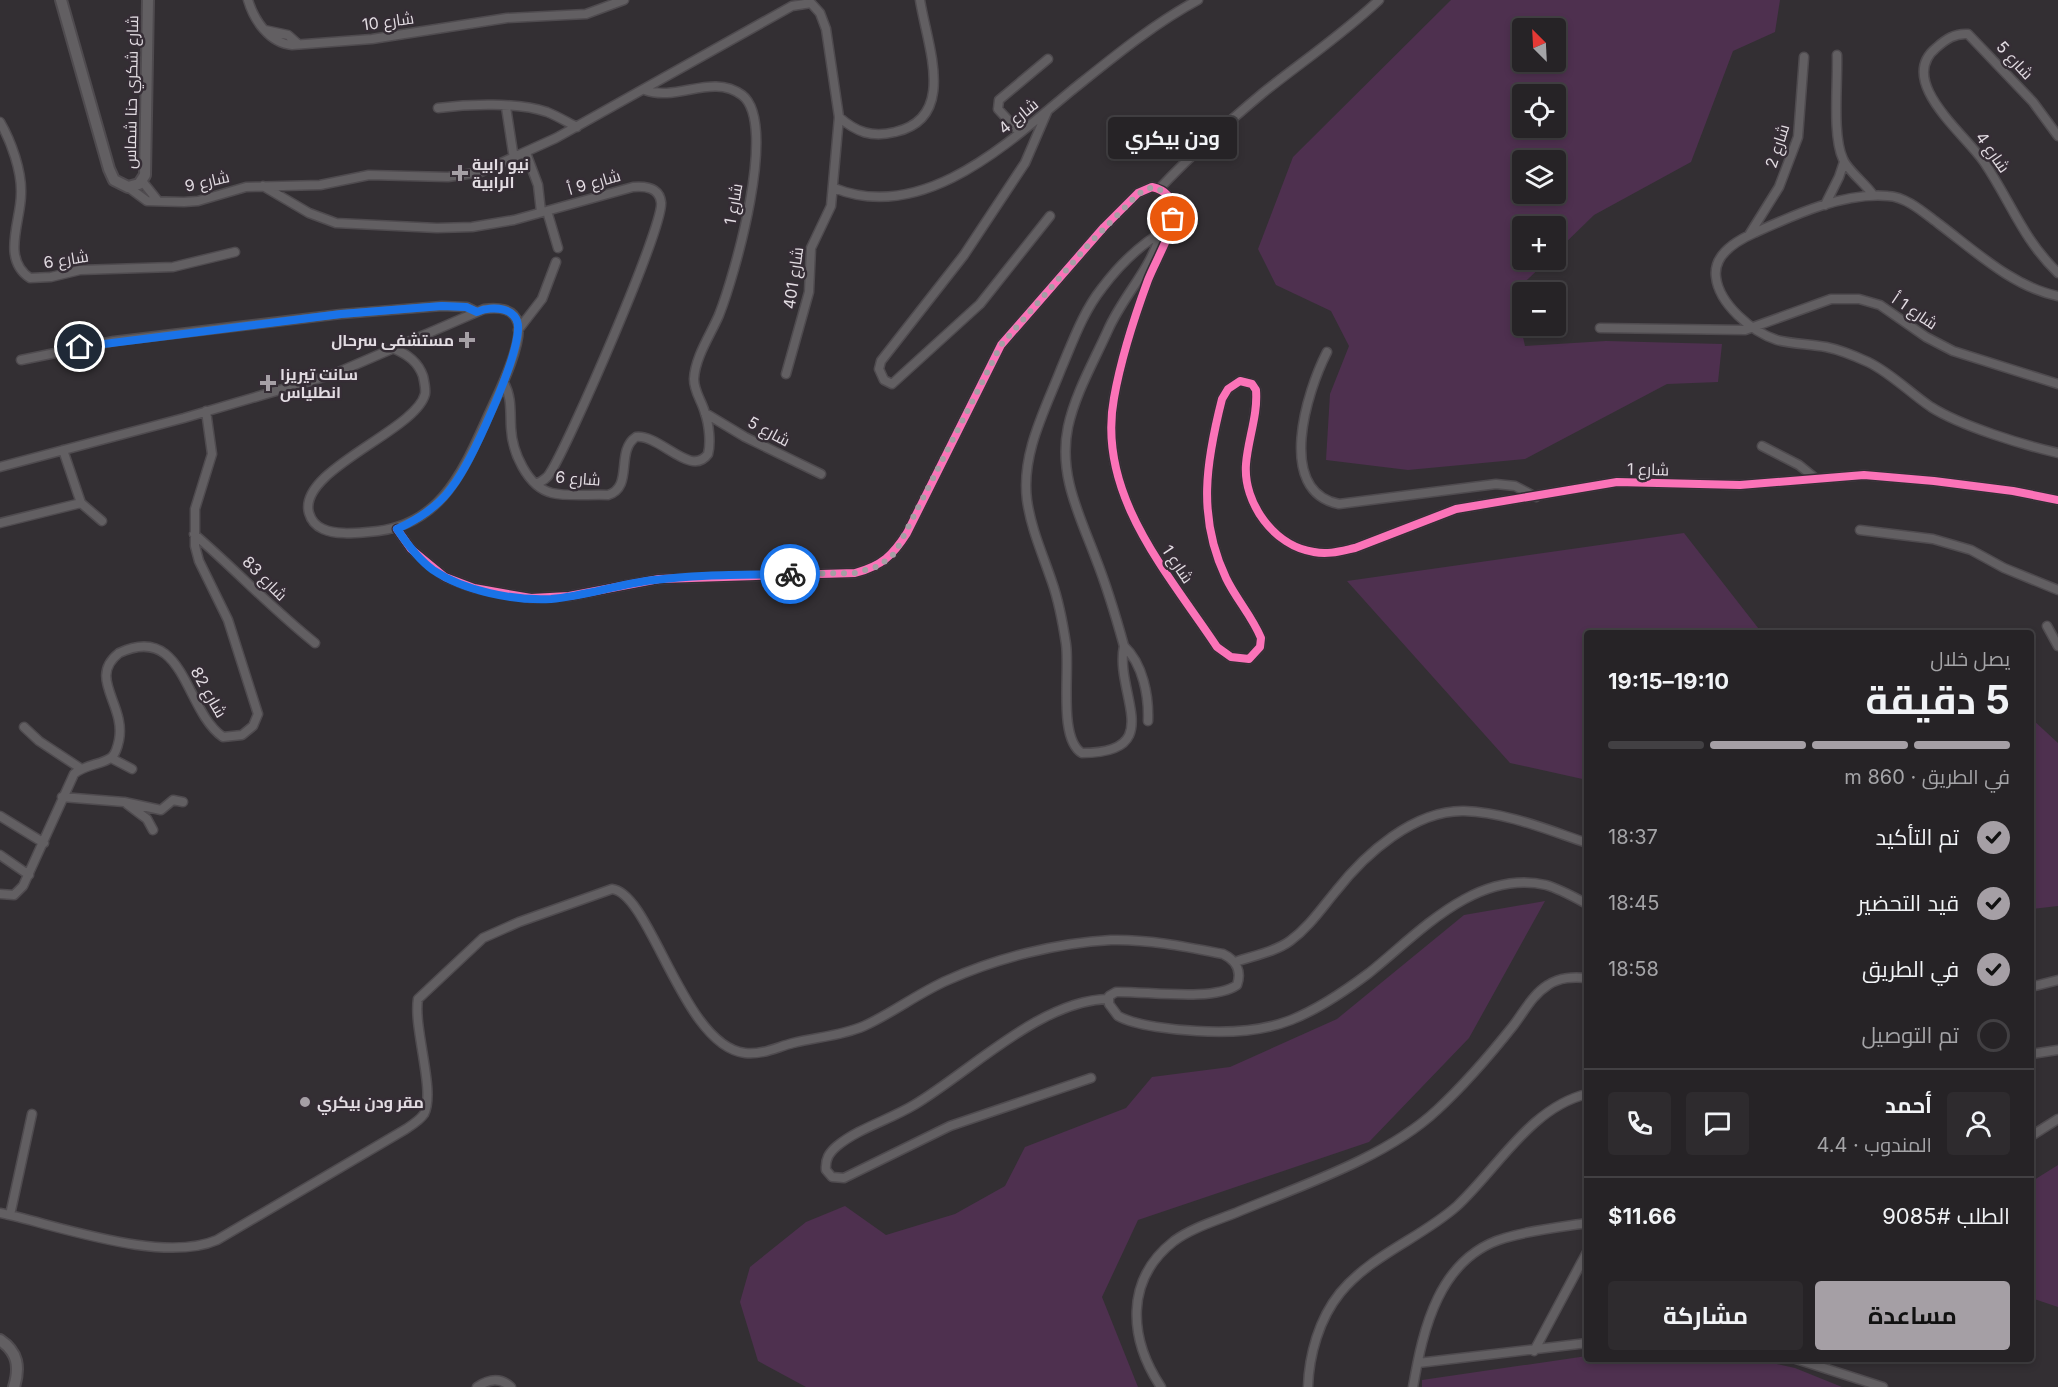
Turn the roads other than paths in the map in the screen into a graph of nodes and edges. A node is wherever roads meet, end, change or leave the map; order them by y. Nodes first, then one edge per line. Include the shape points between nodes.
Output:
1 (61, 0) edge
2 (148, 0) edge
3 (248, 0) edge
4 (624, 0) edge
5 (920, 0) edge
6 (1198, 0) edge
7 (1379, 0) edge
8 (1936, 47) joint
9 (1838, 55) dead end
10 (1804, 57) dead end
11 (1048, 60) dead end
12 (645, 90) junction
13 (507, 107) junction
14 (438, 108) dead end
15 (1047, 112) junction
16 (839, 117) junction
17 (0, 122) edge
18 (577, 127) junction
19 (1020, 133) junction
20 (2058, 136) edge
21 (526, 153) junction
22 (514, 159) junction
23 (1844, 162) junction
24 (142, 181) junction
25 (263, 185) junction
26 (128, 188) junction
27 (834, 188) junction
28 (1160, 188) junction
29 (1873, 195) junction
30 (158, 201) junction
31 (1825, 205) junction
32 (544, 212) junction
33 (1050, 216) dead end
34 (1165, 230) junction
35 (1749, 235) junction
36 (558, 248) dead end
37 (235, 252) dead end
38 (556, 262) dead end
39 (2058, 273) edge
40 (2058, 296) edge
41 (477, 312) junction
42 (1600, 328) dead end
43 (1755, 328) junction
44 (518, 330) junction
45 (395, 349) junction
46 (1327, 352) dead end
47 (21, 360) dead end
48 (786, 374) dead end
49 (504, 382) junction
50 (2058, 384) edge
51 (206, 411) junction
52 (705, 413) junction
53 (1762, 446) dead end
54 (63, 450) junction
55 (2058, 453) edge
56 (0, 467) edge
57 (821, 474) dead end
58 (1815, 478) junction
59 (536, 484) junction
60 (2040, 496) junction
61 (1536, 497) junction
62 (2058, 500) edge
63 (81, 503) junction
64 (2058, 506) edge
65 (102, 520) dead end
66 (0, 523) edge
67 (397, 529) junction
68 (1860, 530) dead end
69 (194, 534) junction
70 (2058, 590) edge
71 (2047, 626) dead end
72 (315, 643) dead end
73 (1124, 646) junction
74 (2058, 646) edge
75 (1148, 721) dead end
76 (24, 727) dead end
77 (111, 758) junction
78 (80, 768) junction
79 (132, 769) dead end
80 (62, 797) junction
81 (124, 802) junction
82 (183, 802) dead end
83 (0, 816) edge
84 (153, 830) dead end
85 (1584, 842) edge
86 (44, 843) junction
87 (0, 855) edge
88 (29, 875) junction
89 (0, 894) edge
90 (1584, 903) edge
91 (1235, 962) junction
92 (1584, 978) edge
93 (2058, 980) edge
94 (2034, 986) edge
95 (1108, 999) junction
96 (2058, 1050) edge
97 (2034, 1054) edge
98 (1090, 1078) dead end
99 (1584, 1095) edge
100 (32, 1114) dead end
101 (2058, 1119) edge
102 (2034, 1134) edge
103 (0, 1213) edge
104 (10, 1215) junction
105 (1584, 1224) edge
106 (1584, 1258) edge
107 (0, 1340) edge
108 (1584, 1343) edge
109 (1534, 1351) junction
110 (1805, 1362) edge
111 (1418, 1363) junction
112 (14, 1387) edge
113 (477, 1387) edge
114 (511, 1387) edge
115 (1161, 1387) edge
116 (1308, 1387) edge
117 (1413, 1387) edge
118 (1883, 1387) edge

1 - 26 street, شارع شكري حنا شماس via 109,169 114,180
2 - 24 street, شارع شكري حنا شماس via 146,158
3 - 4 street, شارع 10 via 265,30 279,43 326,45 507,18 586,14
5 - 16 street via 934,80 930,110 911,128 885,134 854,130
6 - 15 street, شارع 4
7 - 28 street via 1212,137
8 - 20 street, شارع 5 via 1958,34 1968,34 2033,102
8 - 39 street, شارع 4 via 1924,63 1925,87 1982,160 2033,247
9 - 23 street via 1837,123
10 - 35 street, شارع 2 via 1798,137 1779,187
11 - 19 street via 999,100 998,109
12 - 16 street, شارع 401 via 792,6 811,3 826,29
12 - 18 street
12 - 52 street, شارع 1 via 659,93 720,86 744,96 754,116 756,141 748,214 731,282 694,378
13 - 14 street
13 - 18 street via 547,112
13 - 22 street
15 - 19 street, شارع 4
15 - 33 street via 1019,172 964,255 881,361 879,369 884,380 892,384 980,304
16 - 27 street, شارع 401
17 - 37 street, شارع 6 via 21,193 14,253 18,266 30,278 80,270 172,267
18 - 21 street
19 - 27 street, شارع 4 via 973,167 905,195 863,197
21 - 22 street
21 - 32 street
22 - 25 street via 464,175 369,175 320,185
23 - 29 street
23 - 31 street
24 - 26 street, شارع شكري حنا شماس
24 - 30 street
25 - 30 street, شارع 9 via 198,201
25 - 32 street, شارع 9 أ via 323,219 353,226 472,227
26 - 30 street, شارع 9 via 147,201
27 - 48 street, شارع 401 via 826,220 811,248 809,292
28 - 34 street, شارع 1 via 1173,206 1173,219
28 - 67 street via 1152,187 1138,194 1001,345 907,533 895,553 879,566 855,573 659,579 569,596 531,598 474,588 445,577 411,549
29 - 31 street
29 - 40 street via 1902,200 2006,273 2034,289
31 - 35 street
32 - 36 street
32 - 59 street, شارع 9 أ via 644,186 659,194 662,207 653,238 566,445 548,477
34 - 61 street, شارع 1 via 1115,392 1113,453 1129,511 1224,653 1249,659 1260,647 1261,638 1220,563 1206,502 1206,476 1222,399 1234,383 1245,381 1256,390 1246,466 1255,506 1280,538 1302,549 1340,552 1456,509
34 - 73 street via 1108,329 1072,412 1066,444 1069,487
34 - 73 street via 1118,269 1088,309 1042,415 1027,469 1032,527 1053,584 1066,643 1067,728 1075,748 1082,753 1113,748 1131,736 1132,711 1121,664
35 - 43 street via 1724,253 1715,272 1716,283 1728,303
38 - 44 street via 542,299
41 - 44 street via 492,308 507,311 514,315
41 - 45 street
41 - 47 street via 466,307 442,306 341,314 114,341
42 - 43 street
43 - 50 street, شارع 1 أ via 1831,299 1858,299 1880,305 1953,351
43 - 55 street via 1777,340 1850,354 1871,363 1954,420
44 - 49 street
45 - 51 street via 334,374
45 - 67 street via 417,364 425,395 412,411 320,482 309,498 308,508 316,525 330,531
46 - 61 street via 1300,443 1300,458 1309,485 1321,498 1339,504 1496,484 1515,486
49 - 59 street, شارع 6 via 509,391 513,443
49 - 67 street via 452,487 433,507
51 - 54 street
51 - 69 street, شارع 82 via 212,454 195,510
52 - 57 street, شارع 5
52 - 59 street, شارع 6 via 710,451 699,462 686,460 648,437 636,437 628,446 622,483 616,492 550,493
53 - 58 street
54 - 56 street
54 - 63 street
58 - 60 street, شارع 1 via 1899,477
58 - 61 street, شارع 1 via 1740,485 1617,482
60 - 62 street, شارع 1
60 - 64 street
63 - 65 street
63 - 66 street
68 - 70 street via 1933,539 1971,550
69 - 72 street, شارع 83
69 - 77 street, شارع 82 via 199,561 234,635 254,699 256,721 242,735 223,737 206,720 168,655 153,647 139,646 119,653 106,671 106,685 121,722 118,746
71 - 74 street
73 - 75 street via 1141,676 1149,705
76 - 78 street
77 - 78 street
77 - 79 street
78 - 80 street
80 - 81 street
80 - 86 street
81 - 82 street via 161,810 173,800
81 - 84 street via 147,819
83 - 86 street
85 - 91 street via 1494,815 1465,811 1427,818 1375,850 1314,919 1288,942
86 - 88 street
87 - 88 street
88 - 89 street via 14,895
90 - 95 street via 1538,884 1510,884 1481,892 1432,920 1369,973 1321,1005 1265,1028 1224,1033 1134,1021 1118,1016
91 - 95 street via 1239,979 1230,989 1192,994 1116,992
91 - 104 street via 1223,954 1151,943 1112,940 1059,947 958,976 849,1031 746,1053 724,1045 709,1032 640,915 624,893 612,889 511,925 472,946 417,999 428,1100 424,1114 406,1129 217,1240 192,1248 147,1245
92 - 115 street via 1562,978 1539,991 1438,1110 1404,1136 1173,1242 1147,1274 1136,1314 1139,1344
93 - 94 street
95 - 98 street via 1083,1000 1017,1033 913,1106 841,1143 829,1154 826,1170 832,1177 844,1178 950,1126
96 - 97 street
99 - 116 street via 1570,1099 1540,1120 1456,1206 1376,1261 1340,1293 1328,1312 1311,1358
100 - 104 street
101 - 102 street
103 - 104 street
105 - 111 street via 1504,1238 1468,1258 1444,1283 1420,1346
106 - 109 street
107 - 112 street via 11,1348 17,1360
108 - 109 street
109 - 111 street
110 - 118 street
111 - 117 street
113 - 114 street via 498,1380

